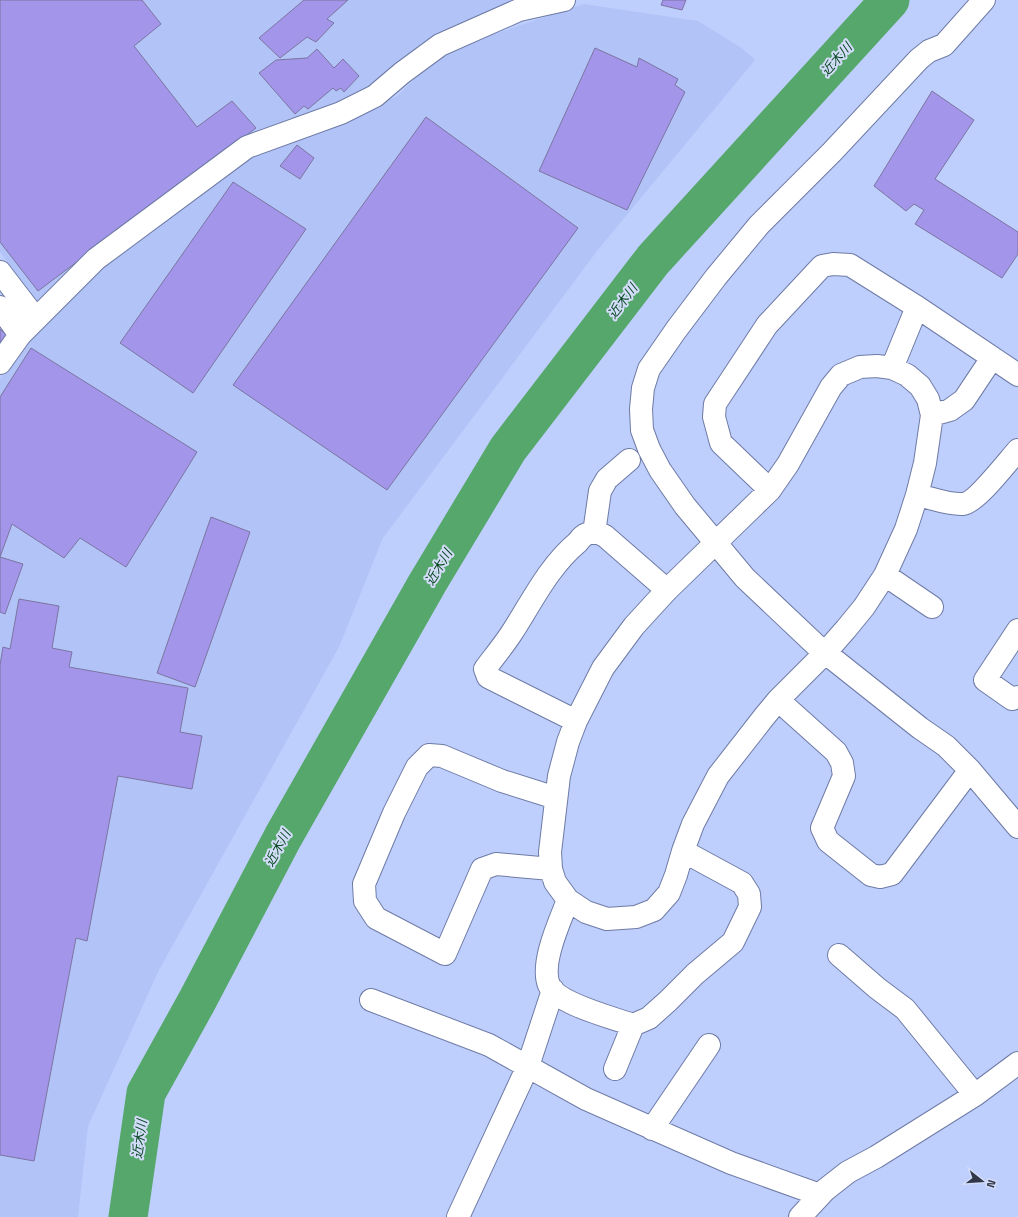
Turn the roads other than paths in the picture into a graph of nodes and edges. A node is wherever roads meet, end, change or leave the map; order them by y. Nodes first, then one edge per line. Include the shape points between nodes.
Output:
1 (564, 0) edge
2 (984, 0) edge
3 (0, 272) edge
4 (0, 307) edge
5 (918, 307) junction
6 (36, 319) junction
7 (20, 335) junction
8 (992, 358) junction
9 (0, 363) edge
10 (892, 368) junction
11 (1018, 375) edge
12 (932, 415) junction
13 (1018, 450) edge
14 (629, 460) dead end
15 (770, 490) junction
16 (917, 495) junction
17 (594, 532) junction
18 (716, 542) junction
19 (885, 575) junction
20 (667, 590) junction
21 (932, 607) dead end
22 (1018, 630) edge
23 (825, 653) junction
24 (1018, 697) edge
25 (778, 700) junction
26 (576, 721) junction
27 (970, 770) junction
28 (556, 798) junction
29 (1018, 827) edge
30 (683, 851) junction
31 (551, 869) junction
32 (568, 900) junction
33 (839, 954) dead end
34 (553, 990) junction
35 (371, 1000) dead end
36 (633, 1025) junction
37 (709, 1045) dead end
38 (1018, 1063) edge
39 (528, 1066) junction
40 (616, 1069) dead end
41 (975, 1095) junction
42 (652, 1129) junction
43 (820, 1195) junction
44 (458, 1217) edge
45 (800, 1217) edge

1 - 6 street via 520,10 440,45 375,96 341,113 247,147 96,259
2 - 18 street via 944,45 929,51 919,59 759,225 716,277 649,369 643,388 641,410 642,430 649,449 685,506
3 - 6 street
4 - 7 street
5 - 8 street
5 - 10 street
5 - 15 street via 850,265 833,264 822,266 767,325 715,404 714,417 721,442
6 - 7 street
7 - 9 street
8 - 11 street
8 - 12 street via 964,400 950,410
10 - 12 street via 907,375 920,386 928,399
10 - 15 street via 860,367 841,375 831,387 788,464
12 - 16 street
13 - 16 street via 975,498 965,504
14 - 17 street via 607,479 600,491
15 - 18 street
16 - 19 street via 906,529
17 - 20 street via 604,536
17 - 26 street via 587,534 570,548 549,573 485,669 488,677
18 - 20 street
18 - 23 street via 746,578
19 - 21 street
19 - 23 street via 864,607
20 - 26 street via 634,626 603,668
22 - 24 street via 985,680 1012,699
23 - 25 street
23 - 27 street via 946,746
25 - 27 street via 836,752 842,763 844,776 822,828 828,841 870,875 880,877 892,874
25 - 30 street via 718,776 693,824
26 - 28 street via 559,776
27 - 29 street
28 - 31 street
28 - 31 street via 502,781 442,756 429,755 417,766 394,813 364,884 365,901 376,918 446,954 482,869 496,864
30 - 32 street via 669,893 654,910 636,917 607,920 586,912
30 - 36 street via 742,882 750,894 750,907 733,942 649,1018
31 - 32 street
32 - 34 street via 549,952 547,970 549,985
33 - 41 street via 905,1010
34 - 36 street via 561,998
34 - 39 street
35 - 39 street via 489,1045
36 - 40 street
37 - 42 street
38 - 41 street
39 - 42 street via 586,1100
39 - 44 street
41 - 43 street via 848,1172
42 - 43 street via 731,1163
43 - 45 street

